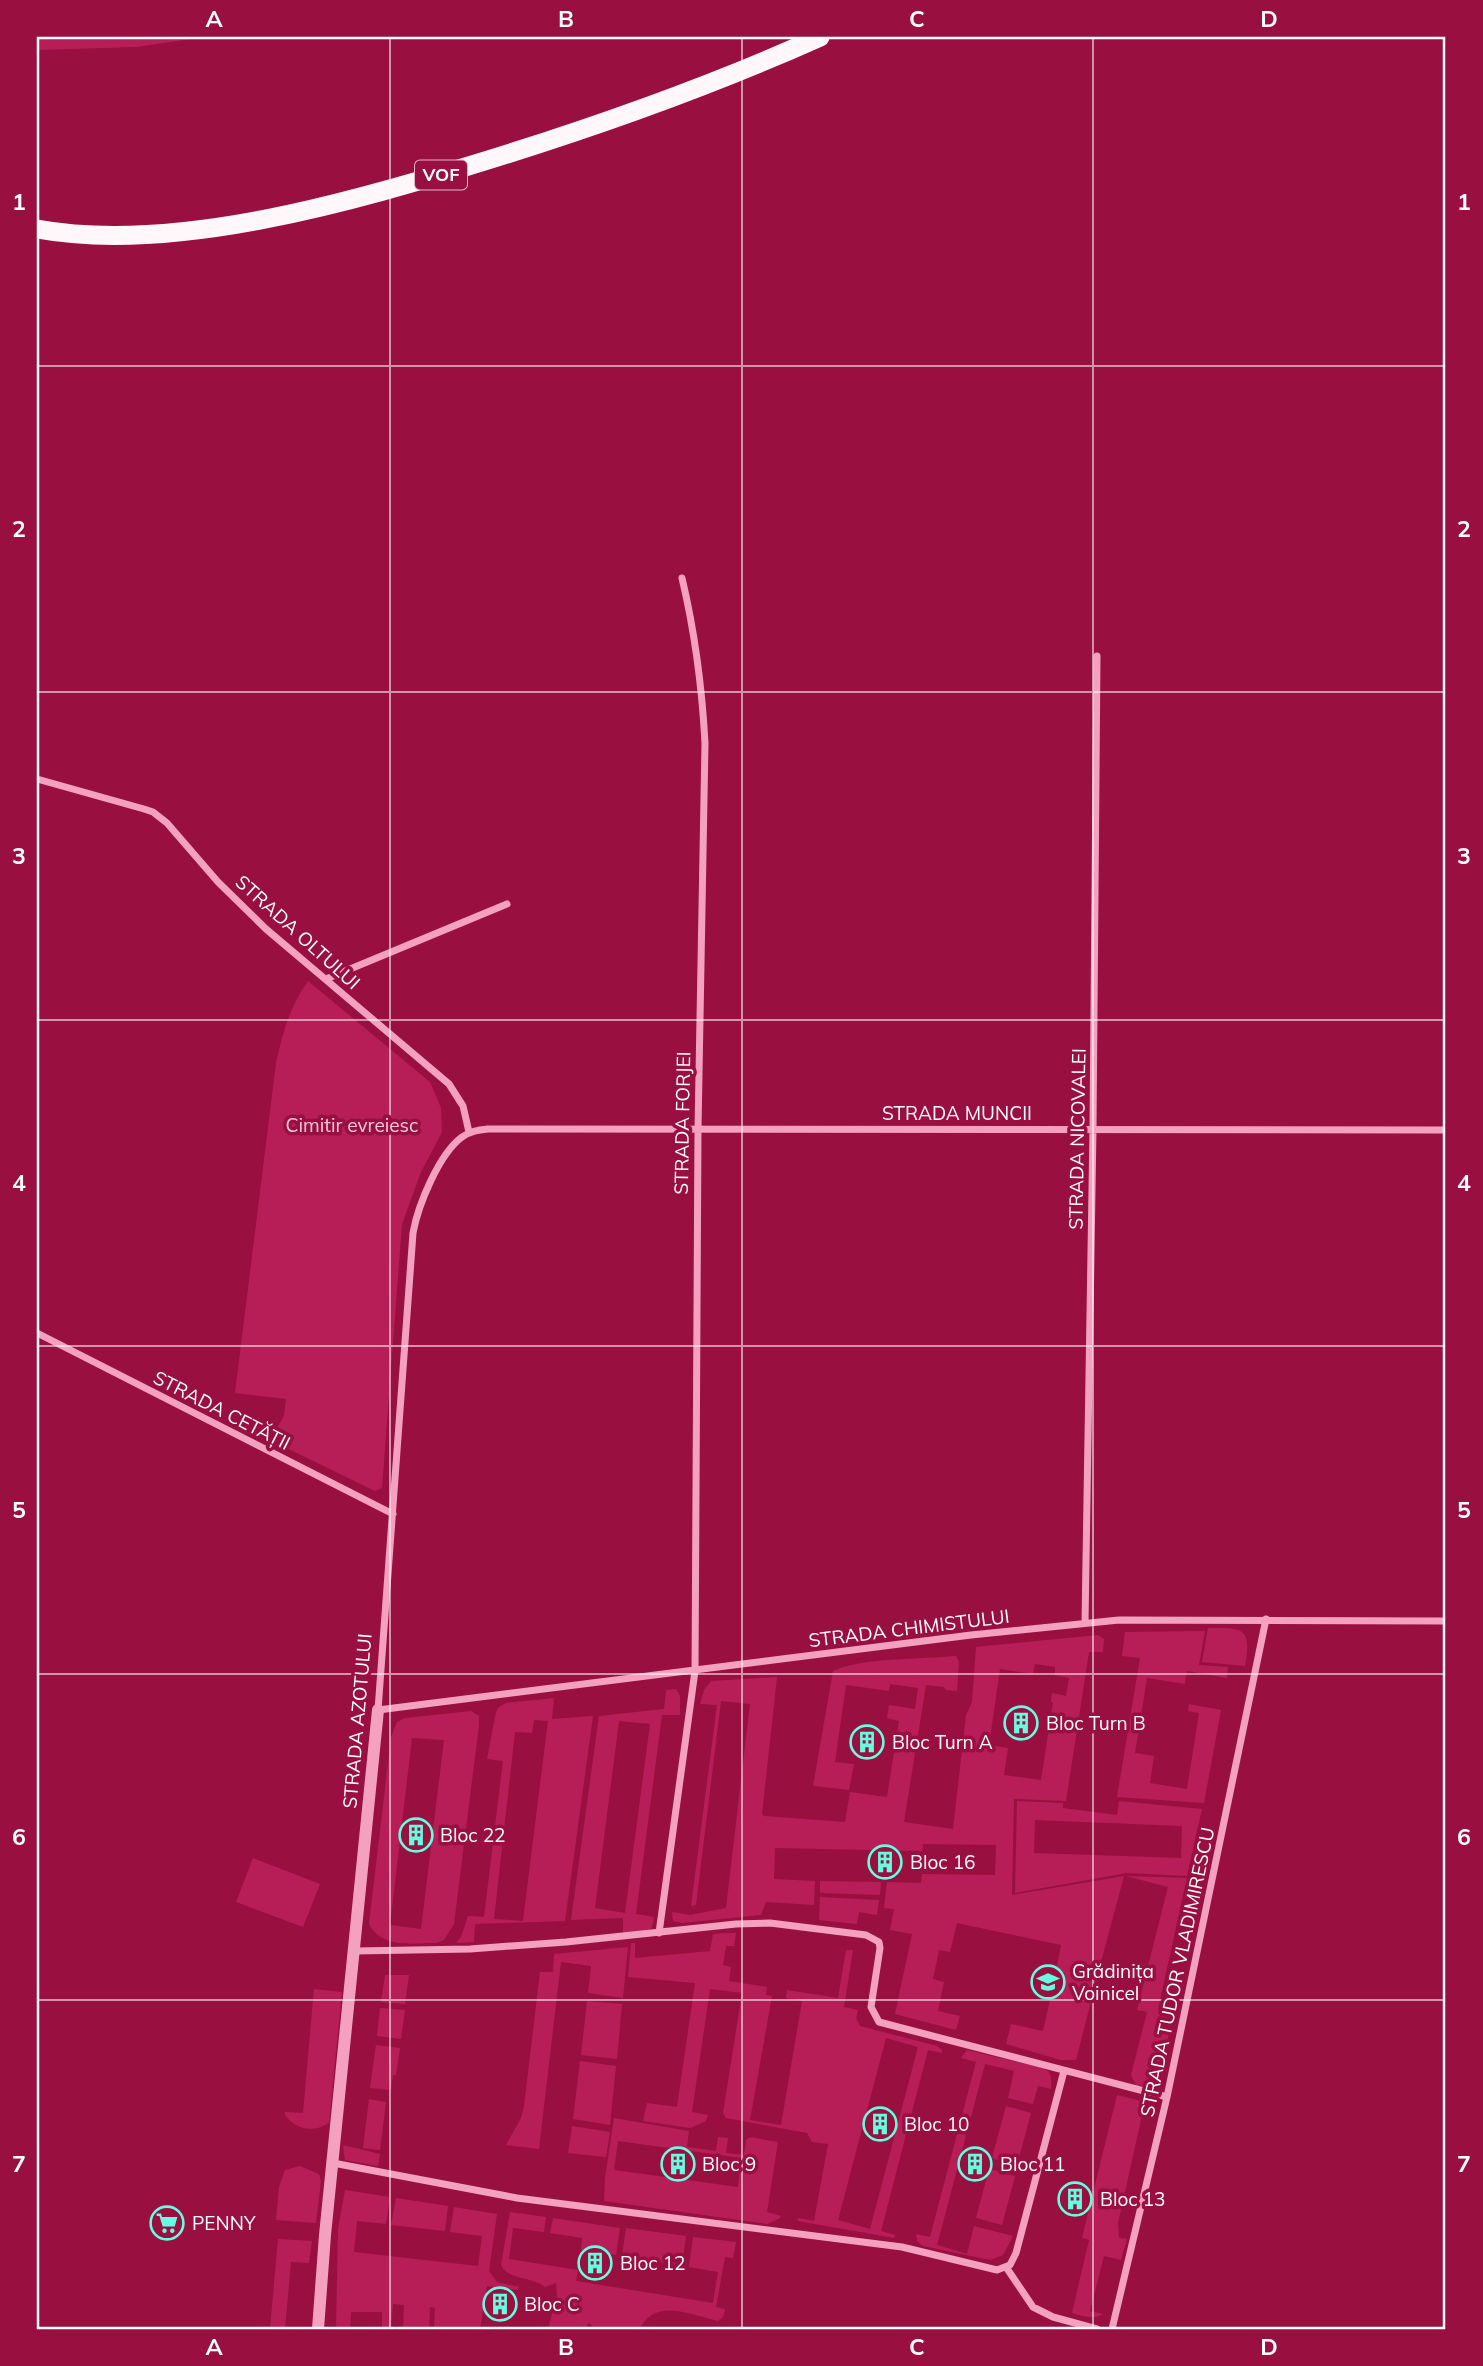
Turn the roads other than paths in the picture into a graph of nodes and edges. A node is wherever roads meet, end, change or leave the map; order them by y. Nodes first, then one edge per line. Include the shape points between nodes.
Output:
1 (820, 37) edge
2 (37, 229) edge
3 (681, 578) dead end
4 (1097, 656) dead end
5 (37, 779) edge
6 (507, 904) dead end
7 (326, 979) junction
8 (698, 1129) junction
9 (1093, 1129) junction
10 (1446, 1130) edge
11 (469, 1132) junction
12 (37, 1333) edge
13 (393, 1514) junction
14 (1266, 1619) junction
15 (1446, 1621) edge
16 (1085, 1623) junction
17 (695, 1671) junction
18 (378, 1710) junction
19 (659, 1933) junction
20 (355, 1951) junction
21 (1064, 2071) junction
22 (1167, 2096) junction
23 (332, 2162) junction
24 (1006, 2267) junction
25 (318, 2329) edge
26 (1097, 2329) edge
27 (1112, 2329) edge

1 - 2 highway, VOF via 600,123 362,197 184,231 116,235
3 - 8 street, STRADA FORJEI via 695,638 705,743
4 - 9 street, STRADA NICOVALEI
5 - 7 street, STRADA OLTULUI via 160,817 241,906
6 - 7 street
7 - 11 street, STRADA OLTULUI via 449,1084 463,1106
8 - 9 street, STRADA MUNCII
8 - 11 street, STRADA MUNCII
8 - 17 street, STRADA FORJEI
9 - 10 street, STRADA MUNCII
9 - 16 street, STRADA NICOVALEI
11 - 13 street, STRADA AZOTULUI via 454,1144 434,1175 414,1226
12 - 13 street, STRADA CETĂȚII
13 - 18 street, STRADA AZOTULUI
14 - 15 street, STRADA CHIMISTULUI
14 - 16 street, STRADA CHIMISTULUI
14 - 22 street, STRADA TUDOR VLADIMIRESCU
16 - 17 street, STRADA CHIMISTULUI
17 - 18 street, STRADA CHIMISTULUI
17 - 19 street, STRADA FORJEI
18 - 20 street, STRADA AZOTULUI
19 - 20 street via 470,1949
19 - 21 street via 769,1923 873,1937 880,1948 871,2007 884,2025
20 - 23 street, STRADA AZOTULUI
21 - 22 street
21 - 24 street via 1016,2253
22 - 27 street, STRADA TUDOR VLADIMIRESCU
23 - 24 street via 517,2198 902,2247 990,2269
23 - 25 street, STRADA AZOTULUI
24 - 26 street via 1033,2307

